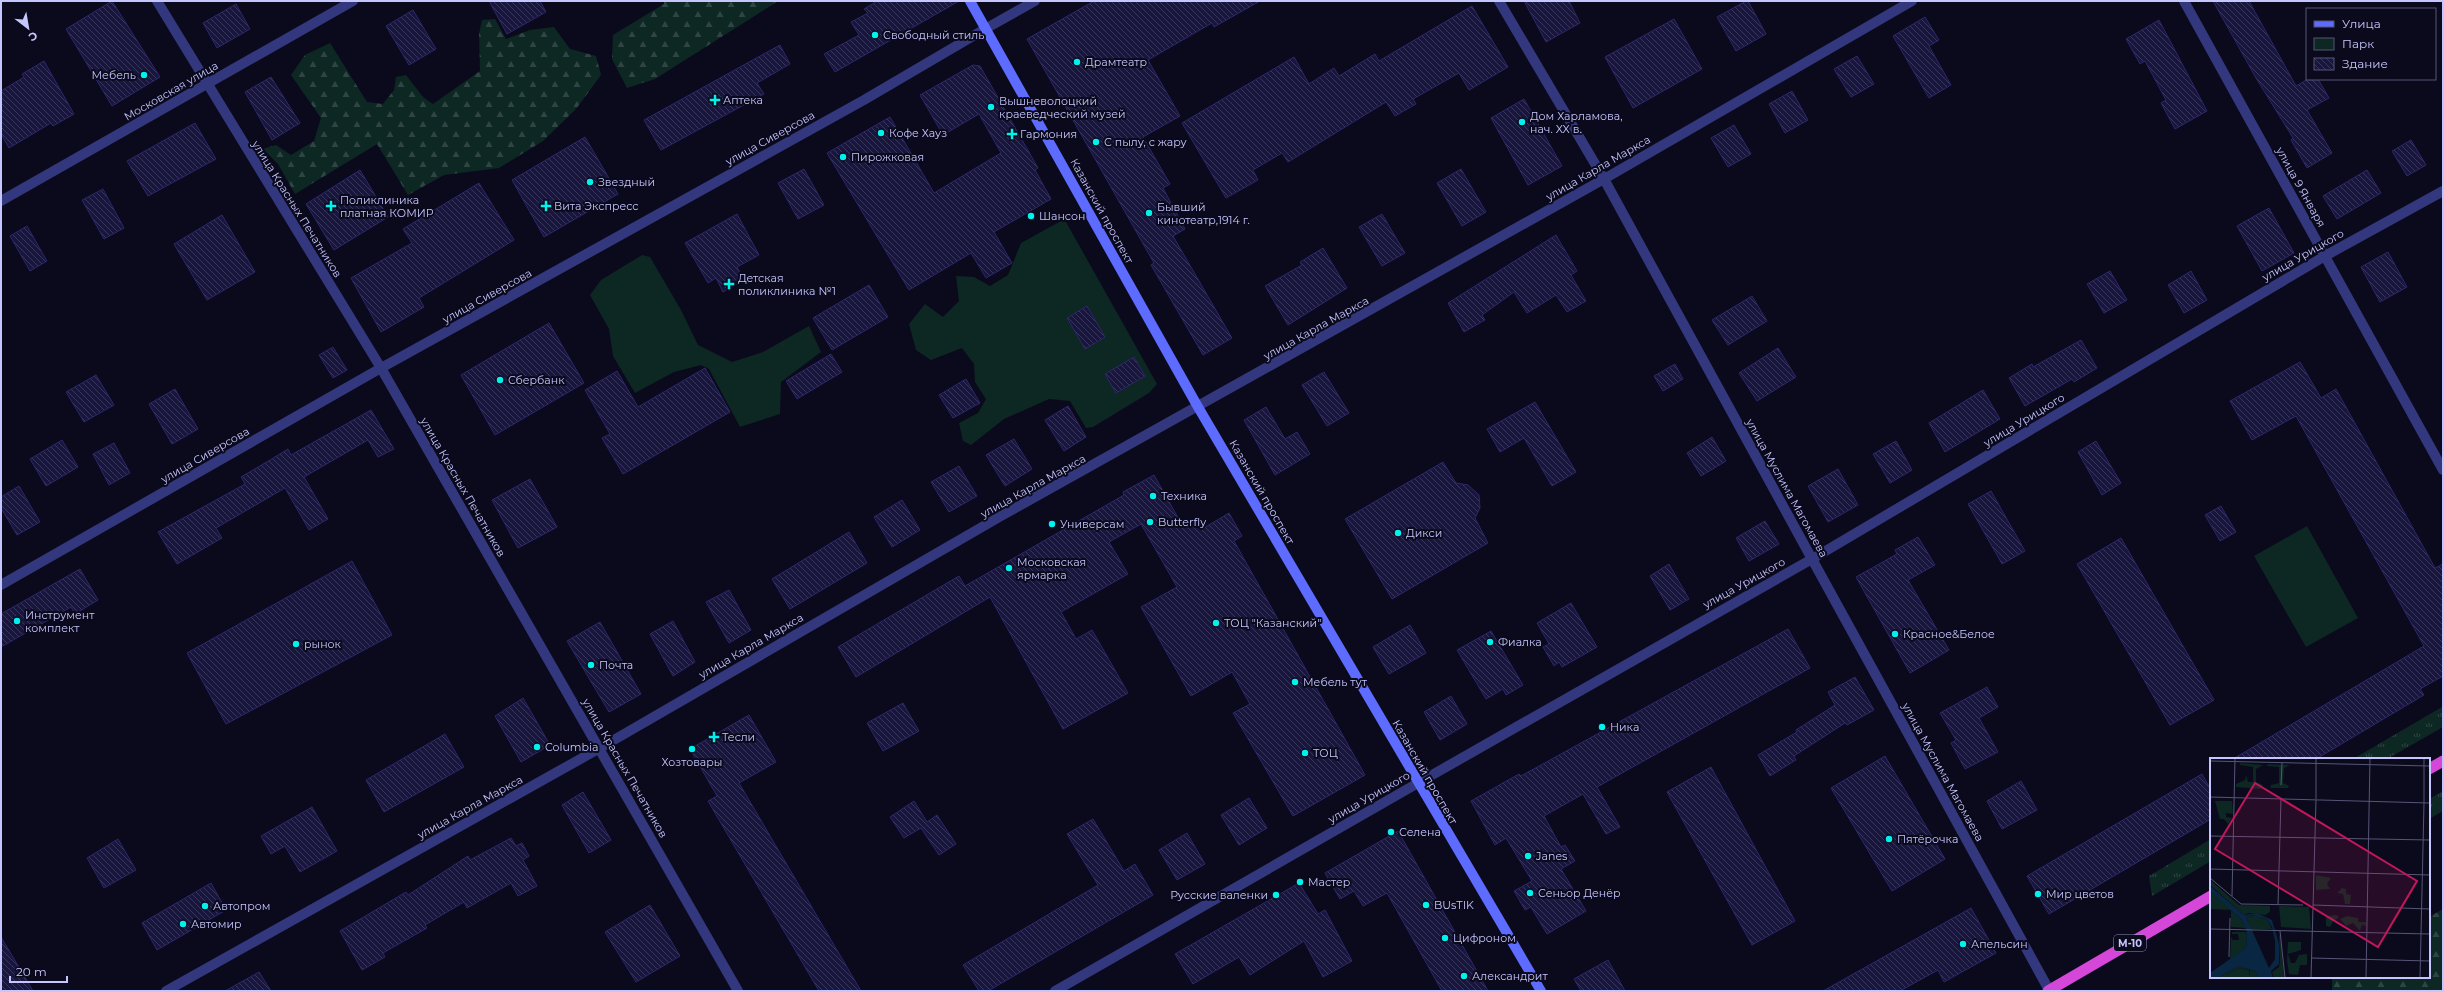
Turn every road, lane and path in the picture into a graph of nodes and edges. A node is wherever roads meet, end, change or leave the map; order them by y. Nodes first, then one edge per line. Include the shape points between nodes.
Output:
1 (157, 1) edge
2 (353, 1) edge
3 (970, 1) edge
4 (1035, 1) edge
5 (1499, 1) edge
6 (1912, 1) edge
7 (2184, 1) edge
8 (986, 29) junction
9 (207, 85) junction
10 (1604, 179) junction
11 (2443, 191) edge
12 (1, 201) edge
13 (2325, 256) junction
14 (381, 368) junction
15 (1198, 408) junction
16 (2443, 470) edge
17 (1812, 559) junction
18 (1, 585) edge
19 (600, 748) junction
20 (2443, 761) edge
21 (2430, 768) edge
22 (1418, 784) junction
23 (2210, 897) edge
24 (166, 991) edge
25 (738, 991) edge
26 (1055, 991) edge
27 (1541, 991) edge
28 (2048, 991) edge

1 - 9 street, улица Красных Печатников
2 - 9 street, Московская улица
3 - 8 main road, Казанский проспект
4 - 8 street, улица Сиверсова
5 - 10 street, улица Муслима Магомаева
6 - 10 street, улица Карла Маркса
7 - 13 street, улица 9 Января
8 - 14 street, улица Сиверсова via 864,100
8 - 15 main road, Казанский проспект
9 - 12 street, Московская улица
9 - 14 street, улица Красных Печатников
10 - 15 street, улица Карла Маркса
10 - 17 street, улица Муслима Магомаева
11 - 13 street, улица Урицкого
13 - 16 street, улица 9 Января
13 - 17 street, улица Урицкого
14 - 18 street, улица Сиверсова
14 - 19 street, улица Красных Печатников
15 - 19 street, улица Карла Маркса via 988,524
15 - 22 main road, Казанский проспект
17 - 22 street, улица Урицкого
17 - 28 street, улица Муслима Магомаева
19 - 24 street, улица Карла Маркса
19 - 25 street, улица Красных Печатников
20 - 21 highway
22 - 26 street, улица Урицкого
22 - 27 main road, Казанский проспект
23 - 28 highway, М-10

